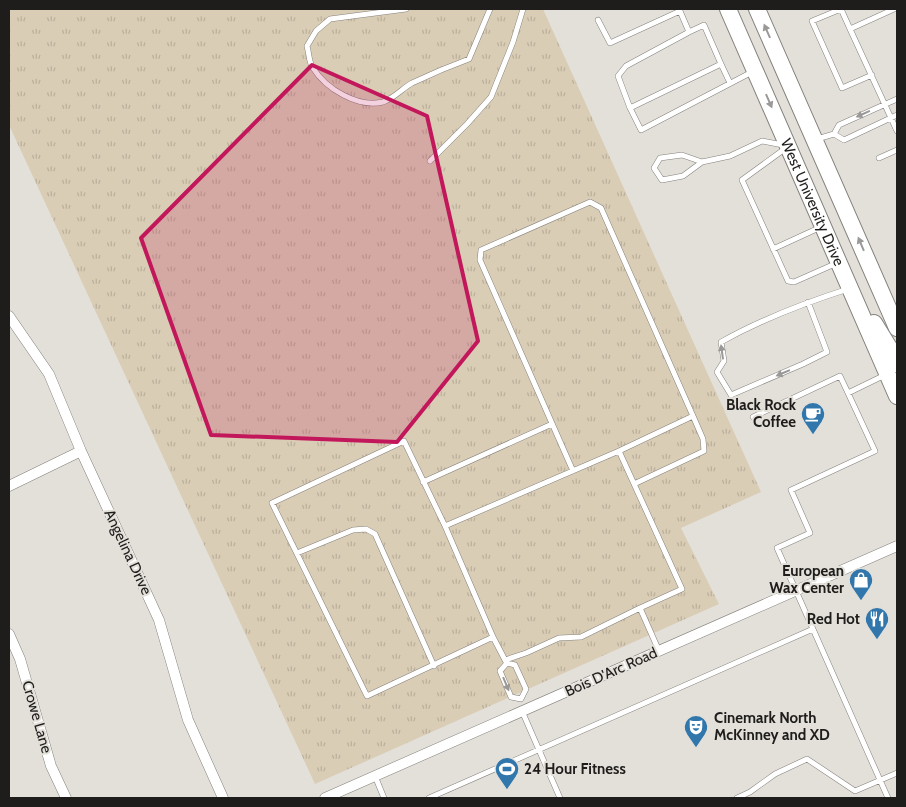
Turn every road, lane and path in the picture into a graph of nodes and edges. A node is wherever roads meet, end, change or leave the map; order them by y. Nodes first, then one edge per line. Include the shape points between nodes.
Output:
1 (406, 9) edge
2 (490, 9) edge
3 (522, 9) edge
4 (728, 9) edge
5 (757, 9) edge
6 (894, 9) edge
7 (680, 10) edge
8 (598, 20) dead end
9 (850, 29) junction
10 (689, 32) junction
11 (721, 64) junction
12 (755, 71) junction
13 (872, 75) junction
14 (730, 84) junction
15 (897, 99) edge
16 (885, 104) junction
17 (630, 108) junction
18 (897, 116) edge
19 (891, 118) junction
20 (897, 131) edge
21 (834, 134) junction
22 (816, 140) junction
23 (788, 146) junction
24 (897, 150) edge
25 (879, 158) dead end
26 (430, 161) dead end
27 (702, 162) junction
28 (823, 226) junction
29 (773, 249) junction
30 (839, 262) junction
31 (851, 288) junction
32 (808, 302) junction
33 (9, 316) edge
34 (897, 328) edge
35 (892, 369) edge
36 (848, 393) junction
37 (897, 396) edge
38 (693, 416) junction
39 (753, 417) dead end
40 (552, 424) junction
41 (81, 451) junction
42 (619, 451) junction
43 (573, 471) junction
44 (424, 482) junction
45 (634, 484) junction
46 (9, 486) edge
47 (445, 526) junction
48 (897, 546) edge
49 (296, 553) junction
50 (796, 591) junction
51 (640, 608) junction
52 (813, 629) junction
53 (9, 634) edge
54 (493, 637) junction
55 (659, 651) junction
56 (506, 661) junction
57 (434, 666) junction
58 (521, 699) junction
59 (524, 710) junction
60 (539, 750) junction
61 (897, 773) edge
62 (375, 776) junction
63 (880, 780) junction
64 (66, 798) edge
65 (223, 798) edge
66 (325, 798) edge
67 (384, 798) edge
68 (429, 798) edge
69 (560, 798) edge
70 (737, 798) edge
71 (888, 798) edge

1 - 2 lane via 330,19 316,31 307,46 312,67 322,80 342,94 359,102 383,102 410,84 469,59
3 - 26 lane via 491,97
4 - 12 highway, West University Drive
22 -> 5 highway, West University Drive
6 - 9 lane
7 - 8 lane via 610,43
7 - 10 lane
9 - 13 lane
9 - 13 lane via 841,9 812,22 842,88
10 - 11 lane via 704,25
10 - 17 lane via 626,66 618,76
11 - 14 lane
11 - 17 lane
12 - 14 lane
12 -> 23 highway, West University Drive
13 - 16 lane
14 - 17 lane via 641,130
15 - 16 lane
16 - 19 lane
16 -> 21 lane via 839,124
18 - 19 lane
19 - 20 lane
19 - 21 lane via 844,140
21 - 22 lane
22 - 23 highway
34 -> 22 highway, West University Drive
23 - 27 lane via 762,141 730,156
23 - 28 highway, West University Drive
23 - 29 lane via 742,180
24 - 25 lane
27 - 27 lane via 682,155 660,158 654,168 662,180 683,176
28 - 29 lane
28 - 30 highway, West University Drive
29 - 30 lane via 788,281 794,282
30 - 31 highway, West University Drive
31 - 32 lane
31 - 35 highway, West University Drive via 887,343
32 -> 32 lane via 827,352 732,395 717,372 724,361 721,342 751,325
33 - 41 street, Angelina Drive via 49,374
35 - 36 lane
35 - 37 highway
36 - 39 lane via 840,376
36 - 50 lane via 875,451 791,490 810,533 777,548
38 - 40 lane via 601,208 590,202 481,250 480,260
38 - 42 lane
38 - 45 lane via 704,451
40 - 43 lane
40 - 44 lane
41 - 46 street
41 - 65 street, Angelina Drive via 159,620 188,720
42 - 43 lane
42 - 45 lane
43 - 47 lane
44 - 47 lane
44 - 49 lane via 404,441 272,503
45 - 51 lane via 682,589
47 - 54 lane
48 - 50 street, Bois D'Arc Road
49 - 57 lane via 353,530 366,529 375,534
49 - 57 lane via 367,696
50 - 52 lane
50 - 55 street, Bois D'Arc Road
51 - 55 lane
51 - 56 lane via 581,637 558,638
52 - 60 lane
52 - 63 lane
53 - 64 street, Crowe Lane via 20,659 51,766
54 - 56 lane
54 - 57 lane
55 - 59 street, Bois D'Arc Road
56 - 58 lane via 515,665 526,689
56 -> 58 lane via 500,671 511,697
58 - 59 lane
59 - 60 lane
59 - 62 street, Bois D'Arc Road
60 - 68 lane
60 - 69 lane
61 - 63 lane
62 - 66 street, Bois D'Arc Road
62 - 67 lane
63 - 70 lane via 856,791 808,759 769,777
63 - 71 lane

